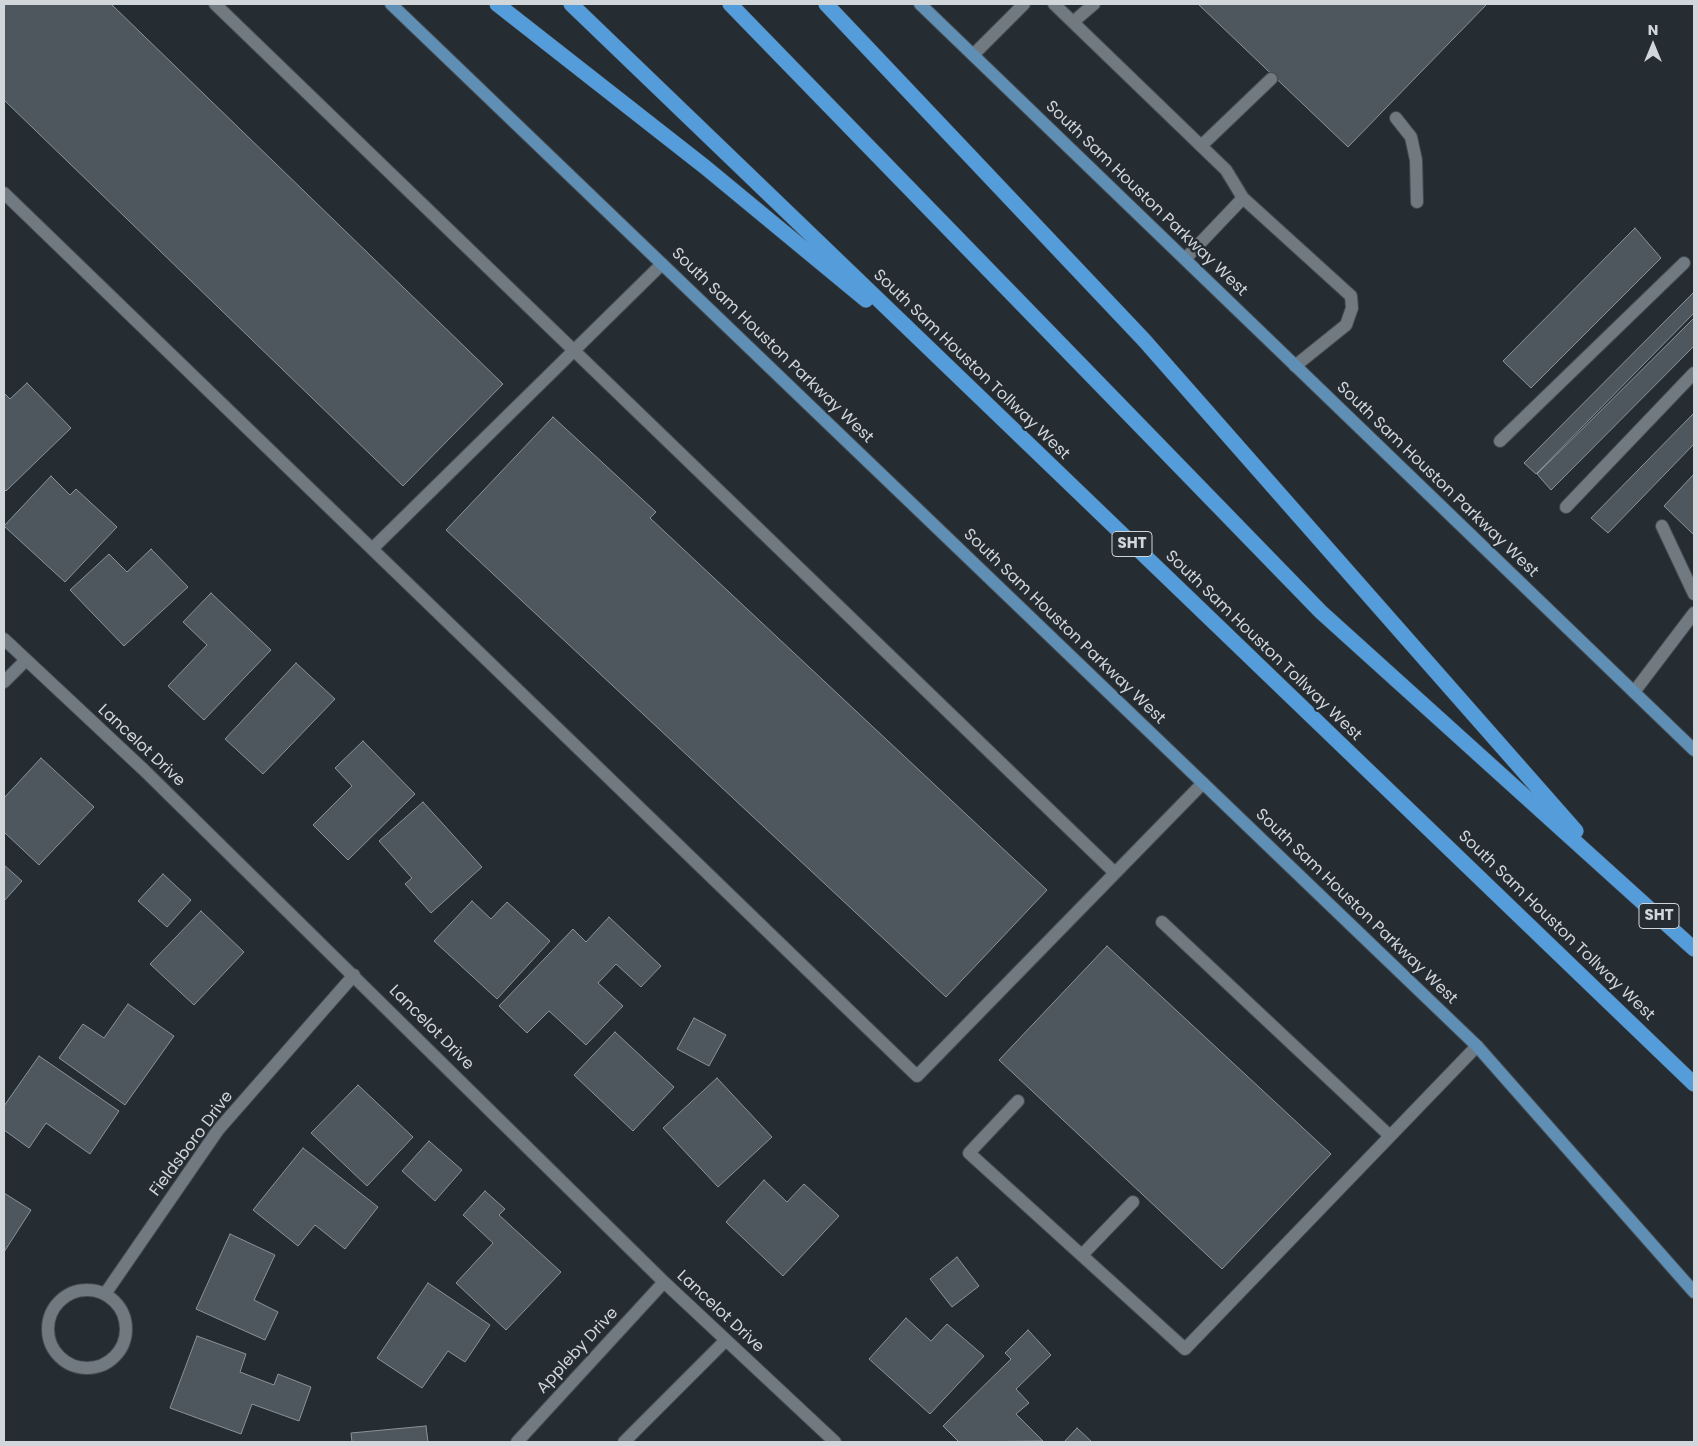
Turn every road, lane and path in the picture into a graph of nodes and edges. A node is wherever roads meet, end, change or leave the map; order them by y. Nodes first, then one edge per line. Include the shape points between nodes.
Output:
1 (215, 4) edge
2 (391, 4) edge
3 (497, 4) edge
4 (571, 4) edge
5 (730, 4) edge
6 (826, 4) edge
7 (920, 4) edge
8 (1024, 4) edge
9 (1054, 4) edge
10 (1094, 4) edge
11 (1073, 22) junction
12 (973, 55) junction
13 (1271, 79) dead end
14 (1396, 118) dead end
15 (1201, 146) junction
16 (4, 193) edge
17 (1243, 198) junction
18 (1417, 202) dead end
19 (1184, 259) junction
20 (1684, 263) dead end
21 (662, 264) junction
22 (574, 351) junction
23 (1296, 366) junction
24 (1694, 373) edge
25 (960, 379) junction
26 (1500, 441) dead end
27 (1566, 507) dead end
28 (1662, 526) dead end
29 (372, 549) junction
30 (1694, 594) edge
31 (1694, 612) edge
32 (4, 639) edge
33 (26, 660) junction
34 (4, 682) edge
35 (1634, 692) junction
36 (1694, 750) edge
37 (1203, 783) junction
38 (1115, 873) junction
39 (1623, 884) junction
40 (1162, 922) dead end
41 (1694, 949) edge
42 (354, 975) junction
43 (1477, 1046) junction
44 (1694, 1084) edge
45 (1018, 1101) dead end
46 (1390, 1136) junction
47 (1133, 1202) dead end
48 (1082, 1255) junction
49 (664, 1282) junction
50 (1694, 1292) edge
51 (105, 1294) junction
52 (726, 1340) junction
53 (517, 1442) edge
54 (624, 1442) edge
55 (835, 1442) edge

1 - 22 street
2 - 21 main road, South Sam Houston Parkway West
3 - 25 highway via 705,167
4 - 25 highway, South Sam Houston Tollway West / SHT
5 - 39 highway, SHT via 1322,612
6 - 39 highway via 1144,340
7 - 12 main road, South Sam Houston Parkway West
8 - 12 street
9 - 11 street
10 - 11 street
11 - 15 street
12 - 19 main road, South Sam Houston Parkway West
13 - 15 street
14 - 18 street via 1411,137 1416,160
15 - 17 street via 1226,170
16 - 29 street
17 - 19 street
17 - 23 street via 1351,296 1352,308 1346,325
19 - 23 main road, South Sam Houston Parkway West
20 - 26 street
21 - 22 street
21 - 37 main road, South Sam Houston Parkway West
22 - 29 street
22 - 38 street
23 - 35 main road, South Sam Houston Parkway West
24 - 27 street
25 - 44 highway, South Sam Houston Tollway West / SHT
28 - 30 street
29 - 38 street via 918,1076
31 - 35 street
32 - 33 street, Lancelot Drive
33 - 34 street
33 - 42 street, Lancelot Drive
35 - 36 main road, South Sam Houston Parkway West
37 - 38 street
37 - 43 main road, South Sam Houston Parkway West
39 - 41 highway, SHT
40 - 46 street
42 - 49 street, Lancelot Drive
42 - 51 street, Fieldsboro Drive via 218,1130
43 - 46 street
43 - 50 main road, South Sam Houston Parkway West
45 - 48 street via 969,1152
46 - 48 street via 1184,1349
47 - 48 street
49 - 52 street, Lancelot Drive
49 - 53 street, Appleby Drive
51 - 51 street via 80,1290 58,1302 52,1313 49,1337 61,1358 73,1366 99,1367 111,1361 123,1345 126,1326 123,1313
52 - 54 street
52 - 55 street, Lancelot Drive

